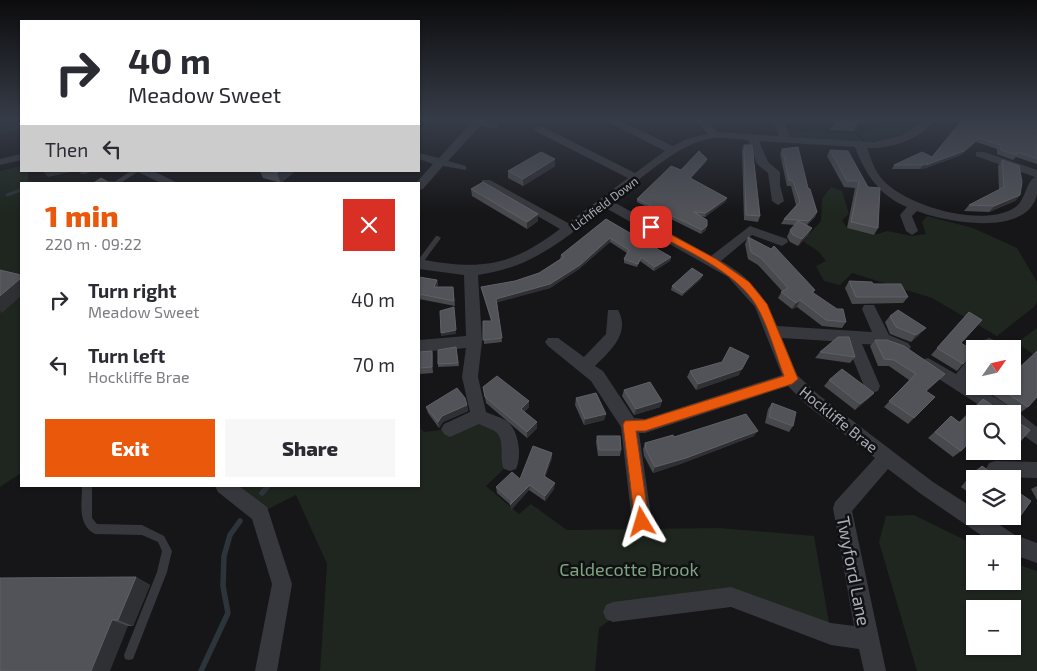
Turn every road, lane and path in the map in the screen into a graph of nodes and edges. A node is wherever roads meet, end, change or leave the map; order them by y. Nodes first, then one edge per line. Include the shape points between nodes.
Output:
1 (450, 150) edge
2 (581, 150) edge
3 (673, 150) edge
4 (758, 150) edge
5 (862, 150) edge
6 (980, 154) dead end
7 (420, 156) edge
8 (20, 157) edge
9 (0, 162) edge
10 (441, 162) junction
11 (462, 168) dead end
12 (134, 172) edge
13 (144, 172) edge
14 (1037, 174) edge
15 (636, 178) junction
16 (1037, 180) edge
17 (117, 182) edge
18 (169, 182) edge
19 (486, 182) edge
20 (420, 185) edge
21 (778, 201) dead end
22 (604, 202) junction
23 (915, 206) junction
24 (569, 229) junction
25 (912, 231) dead end
26 (438, 238) dead end
27 (782, 242) dead end
28 (713, 261) junction
29 (420, 262) edge
30 (420, 263) edge
31 (470, 272) junction
32 (869, 309) dead end
33 (613, 314) dead end
34 (774, 332) junction
35 (852, 338) junction
36 (883, 340) junction
37 (474, 341) junction
38 (553, 342) dead end
39 (420, 346) edge
40 (586, 365) junction
41 (966, 373) edge
42 (792, 379) junction
43 (958, 383) junction
44 (872, 386) dead end
45 (993, 405) edge
46 (479, 416) junction
47 (1021, 424) edge
48 (629, 425) junction
49 (450, 429) dead end
50 (1037, 437) edge
51 (887, 457) junction
52 (510, 463) dead end
53 (995, 469) dead end
54 (1037, 470) edge
55 (86, 487) edge
56 (225, 487) edge
57 (642, 522) dead end
58 (998, 535) edge
59 (1021, 547) edge
60 (1037, 553) edge
61 (613, 612) dead end
62 (867, 639) junction
63 (129, 655) dead end
64 (266, 671) edge
65 (876, 671) edge

1 - 10 street
2 - 15 street
3 - 15 street, Lichfield Down
4 - 21 street via 763,164 774,172
5 - 23 street via 879,183
6 - 14 street
7 - 10 street
8 - 9 street
10 - 11 street
10 - 20 street
12 - 17 lane
13 - 18 street
15 - 22 street, Lichfield Down
16 - 23 street via 1026,204 1017,212 998,218 969,219
19 - 24 street
22 - 24 street, Lichfield Down
22 - 28 street, Hockliffe Brae
23 - 25 street via 906,214
24 - 31 street, Lichfield Down via 539,252 507,267
26 - 29 lane
27 - 28 street via 750,230
28 - 34 street, Hockliffe Brae via 745,285 761,304
30 - 31 street, Lichfield Down via 445,271
31 - 37 street
32 - 36 street
33 - 40 street via 616,321 614,335
34 - 35 street
34 - 42 street, Hockliffe Brae
35 - 36 street
35 - 44 street
36 - 43 street via 904,347
37 - 39 street
37 - 46 street via 470,377
38 - 40 street
40 - 48 street via 611,395
41 - 43 street
42 - 48 street via 645,426
42 - 51 street, Hockliffe Brae via 814,401
43 - 45 street
46 - 49 street
46 - 52 street via 503,428 510,443
47 - 50 street
48 - 57 street
51 - 58 street, Hockliffe Brae
51 - 62 street, Twyford Lane via 842,508
53 - 54 street
55 - 63 lane via 87,520 95,529 142,530 161,539 167,551 162,572
56 - 64 street via 260,513 282,584
59 - 60 street, Hockliffe Brae
61 - 62 street via 731,597 831,634
62 - 65 street, Twyford Lane

